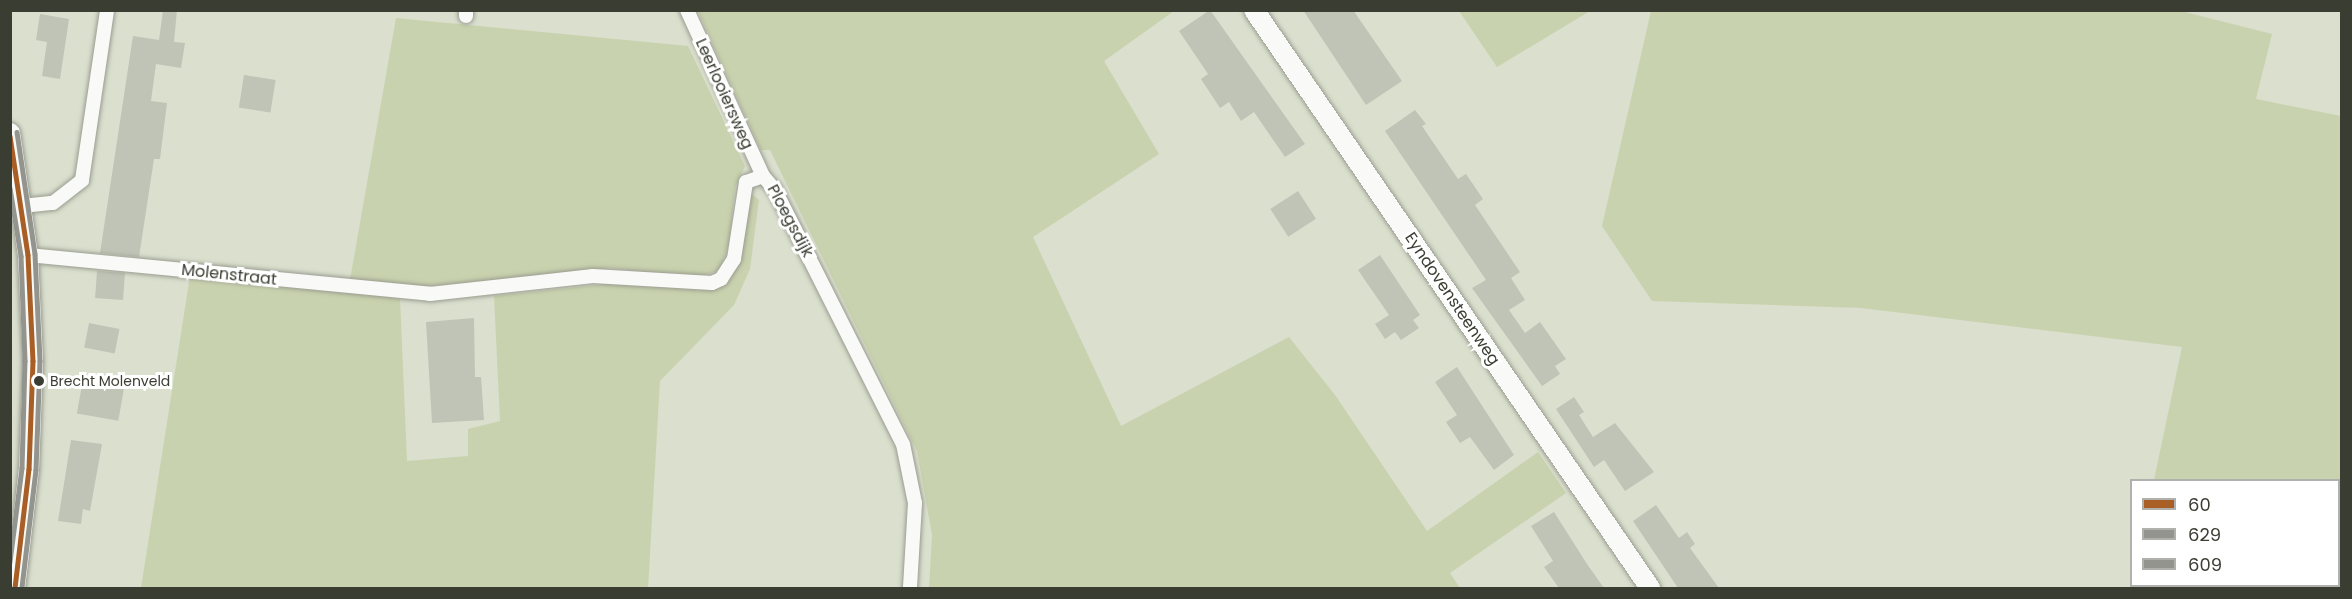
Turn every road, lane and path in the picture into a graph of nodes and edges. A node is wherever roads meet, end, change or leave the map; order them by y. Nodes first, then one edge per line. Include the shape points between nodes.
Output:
1 (106, 10) edge
2 (687, 10) edge
3 (1254, 10) edge
4 (10, 133) edge
5 (763, 176) junction
6 (22, 206) junction
7 (28, 255) junction
8 (430, 294) joint
9 (15, 588) edge
10 (910, 588) edge
11 (1650, 588) edge

1 - 6 street via 82,180 53,203
2 - 5 street, Leerlooiersweg
3 - 11 street, Eyndovensteenweg
4 - 6 street
5 - 8 street, Ploegsdijk via 746,182 734,259 721,279 712,283 593,276
5 - 10 street, Ploegsdijk via 775,190 903,444 915,503
6 - 7 street
7 - 8 street, Molenstraat
7 - 9 street via 33,361 29,469

